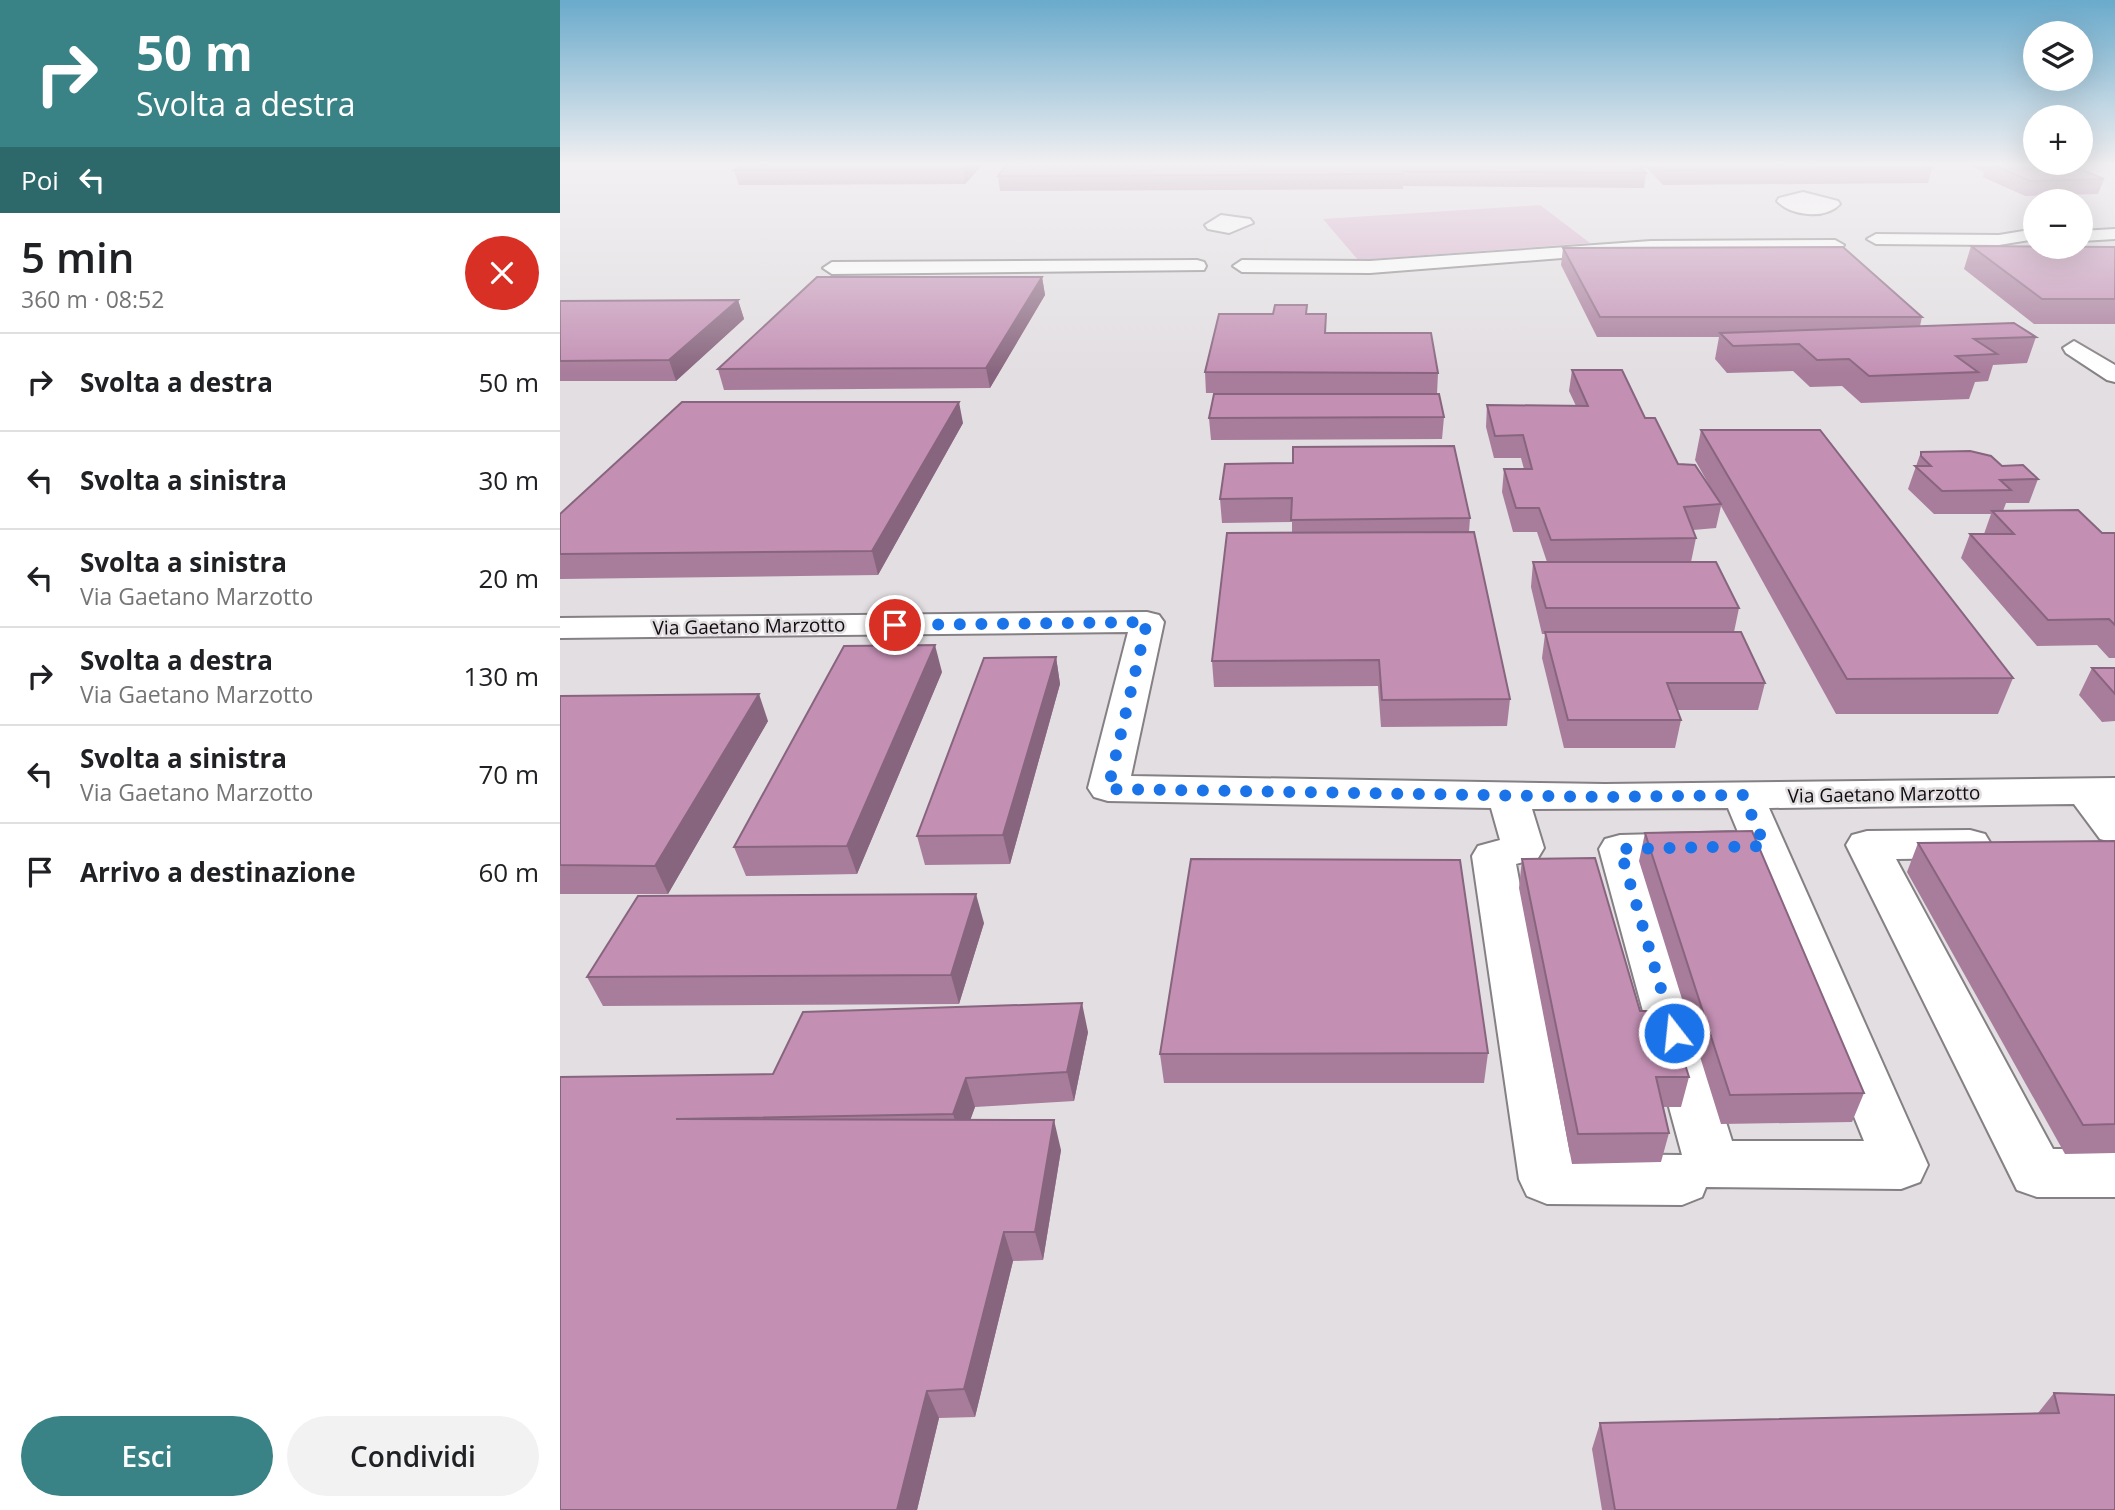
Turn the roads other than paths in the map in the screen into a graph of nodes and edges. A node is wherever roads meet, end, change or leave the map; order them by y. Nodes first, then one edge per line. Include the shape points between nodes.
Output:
1 (1227, 233) edge
2 (1839, 233) edge
3 (2023, 236) edge
4 (1843, 238) junction
5 (1879, 242) junction
6 (2023, 244) edge
7 (1215, 263) junction
8 (832, 268) dead end
9 (2074, 348) dead end
10 (2115, 375) edge
11 (560, 628) edge
12 (2100, 791) edge
13 (1508, 795) junction
14 (1743, 795) junction
15 (2101, 839) edge
16 (2019, 844) edge
17 (1765, 846) junction
18 (2115, 1173) edge
19 (1682, 1180) dead end

1 - 7 street
2 - 4 street
3 - 5 street
4 - 5 street
4 - 7 street via 1651,246 1370,267
5 - 6 street
7 - 8 street
9 - 10 street
11 - 13 street, Via Gaetano Marzotto via 1147,622 1108,789
12 - 14 street, Via Gaetano Marzotto
12 - 15 street
13 - 14 street, Via Gaetano Marzotto
13 - 19 street via 1523,848 1493,856 1547,1180
14 - 17 street
16 - 18 street via 1867,845 2037,1173
17 - 17 street via 1792,910 1901,1165 1712,1165 1620,849

